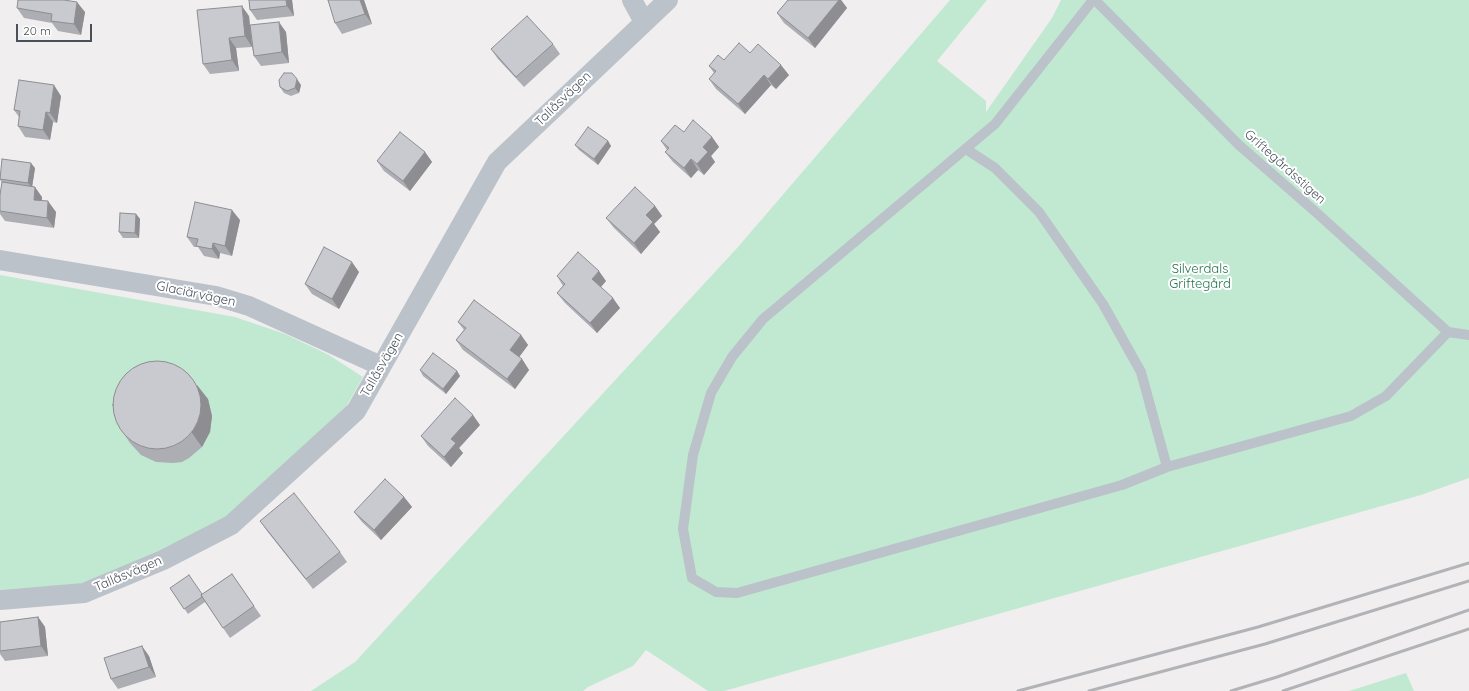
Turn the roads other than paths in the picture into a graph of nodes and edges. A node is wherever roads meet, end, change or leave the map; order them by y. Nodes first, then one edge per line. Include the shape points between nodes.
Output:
1 (632, 0) edge
2 (668, 0) edge
3 (1094, 0) edge
4 (644, 22) junction
5 (966, 149) junction
6 (0, 260) edge
7 (1448, 332) junction
8 (1469, 335) edge
9 (381, 366) junction
10 (1167, 467) junction
11 (0, 600) edge

1 - 4 street
2 - 4 street, Tallåsvägen
3 - 5 lane via 995,124
3 - 7 lane, Griftegårdsstigen via 1239,145
4 - 9 street, Tallåsvägen via 497,162
5 - 10 lane via 995,168 1039,212 1103,304 1141,372
5 - 10 lane via 763,319 732,356 711,393 693,455 683,529 692,578 716,592 737,593 1122,485
6 - 9 street, Glaciärvägen via 216,296 249,306
7 - 8 lane
7 - 10 lane via 1386,396 1351,416
9 - 11 street, Tallåsvägen via 356,411 232,525 163,560 84,592

